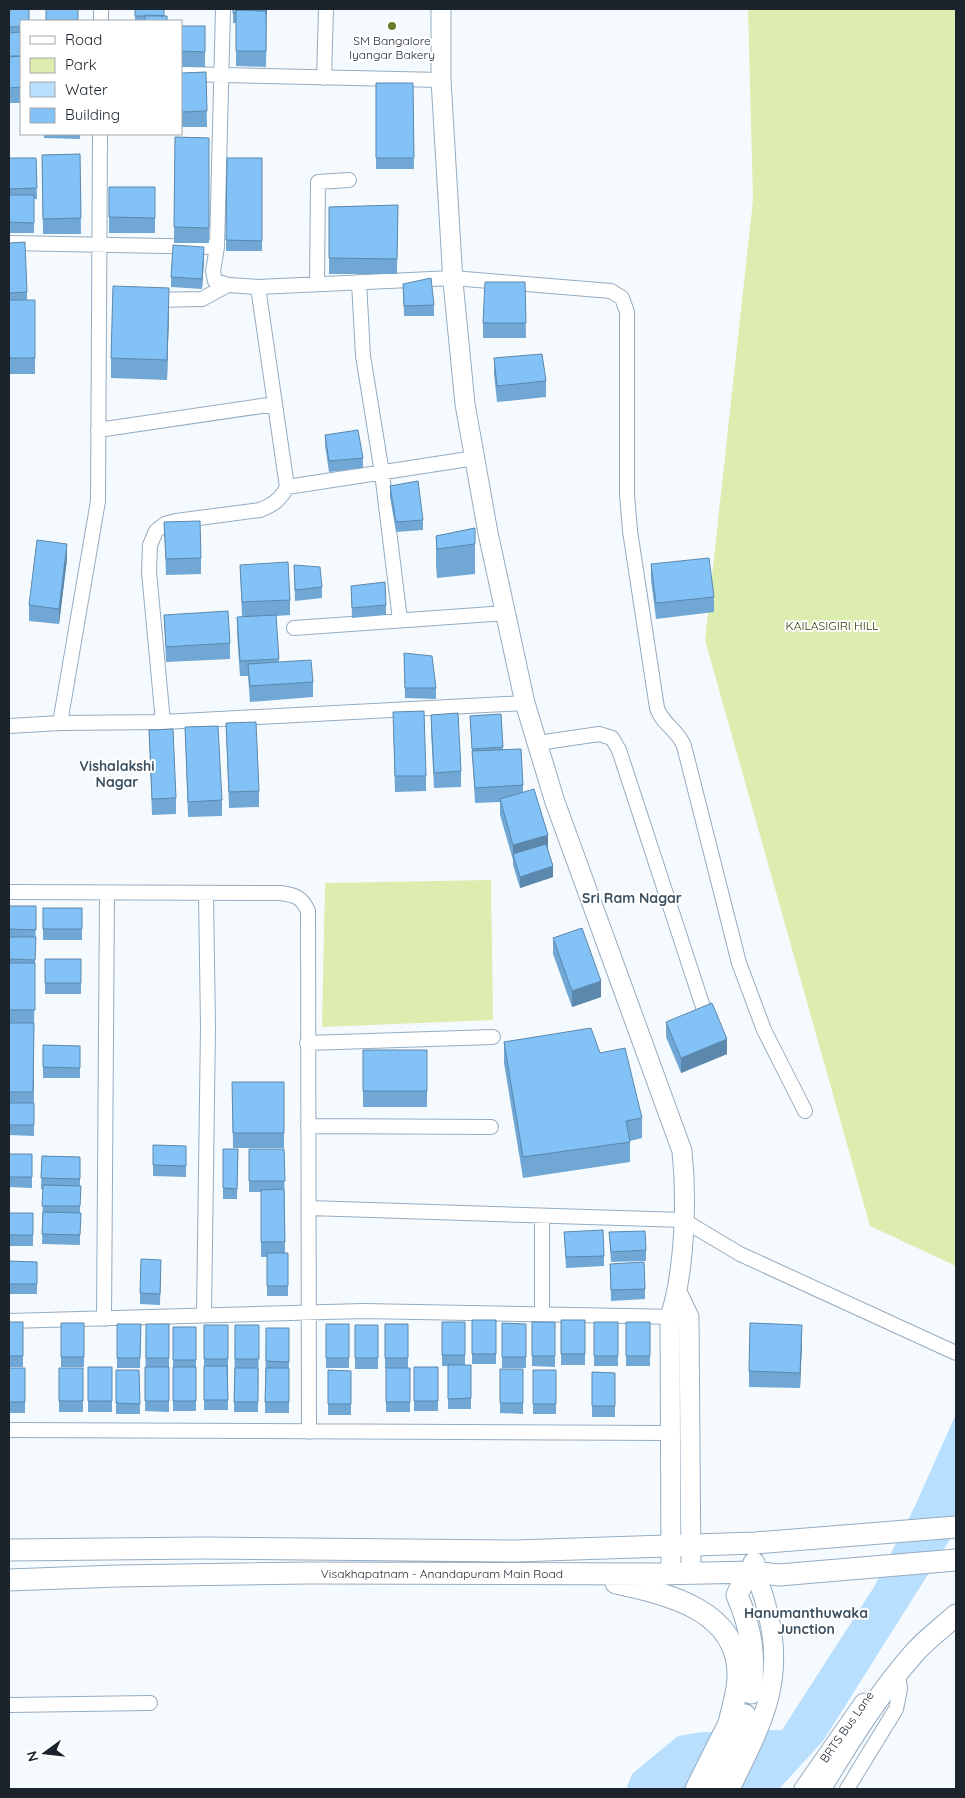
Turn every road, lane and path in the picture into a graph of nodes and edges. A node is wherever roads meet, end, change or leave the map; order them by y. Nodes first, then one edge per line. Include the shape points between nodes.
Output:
1 (223, 9) edge
2 (326, 9) edge
3 (441, 9) edge
4 (182, 74) edge
5 (222, 75) junction
6 (324, 78) junction
7 (441, 80) junction
8 (100, 135) edge
9 (349, 180) dead end
10 (9, 242) edge
11 (99, 243) junction
12 (217, 247) junction
13 (453, 278) junction
14 (359, 282) junction
15 (317, 284) junction
16 (228, 285) junction
17 (258, 287) junction
18 (98, 300) junction
19 (117, 300) edge
20 (136, 300) edge
21 (275, 404) junction
22 (98, 430) junction
23 (475, 458) junction
24 (382, 473) junction
25 (287, 488) junction
26 (506, 613) junction
27 (400, 620) junction
28 (294, 628) dead end
29 (526, 702) junction
30 (163, 722) junction
31 (60, 723) junction
32 (9, 726) edge
33 (538, 742) junction
34 (9, 892) edge
35 (107, 894) junction
36 (206, 894) junction
37 (705, 1014) edge
38 (493, 1037) dead end
39 (307, 1043) junction
40 (805, 1111) dead end
41 (308, 1126) junction
42 (491, 1127) dead end
43 (309, 1208) junction
44 (542, 1216) junction
45 (683, 1220) junction
46 (310, 1312) junction
47 (542, 1314) junction
48 (204, 1315) junction
49 (680, 1317) junction
50 (104, 1320) junction
51 (9, 1321) edge
52 (956, 1353) edge
53 (9, 1430) edge
54 (309, 1432) junction
55 (670, 1433) junction
56 (956, 1527) edge
57 (755, 1543) junction
58 (681, 1546) junction
59 (9, 1550) edge
60 (956, 1560) edge
61 (753, 1572) junction
62 (681, 1573) junction
63 (578, 1574) junction
64 (9, 1580) edge
65 (956, 1615) edge
66 (898, 1673) junction
67 (751, 1693) joint
68 (150, 1703) dead end
69 (9, 1705) edge
70 (746, 1718) junction
71 (695, 1789) edge
72 (711, 1789) edge
73 (730, 1789) edge
74 (804, 1789) edge
75 (820, 1789) edge
76 (847, 1789) edge

1 - 5 street
2 - 6 street
3 - 7 street
4 - 5 street
5 - 6 street
5 - 12 street
6 - 7 street
7 - 13 street
8 - 11 street
9 - 15 street via 318,182
10 - 11 street
11 - 12 street
11 - 18 street
12 - 16 street via 213,271 215,281
13 - 14 street
13 - 23 street via 465,404
13 - 40 street via 611,291 622,298 627,312 627,494 657,708 659,716 678,733 684,746 742,972 764,1030
14 - 15 street
14 - 24 street via 364,356
15 - 17 street
16 - 17 street
16 - 20 street via 202,298
17 - 21 street
18 - 19 street
18 - 22 street
21 - 22 street
21 - 25 street
22 - 31 street via 98,501
23 - 24 street
23 - 26 street
24 - 25 street
24 - 27 street
25 - 30 street via 281,498 260,510 176,521 156,531 150,545 149,572
26 - 27 street
26 - 29 street
27 - 28 street
29 - 30 street
29 - 33 street
30 - 31 street
31 - 32 street
33 - 37 street via 599,734 612,738
33 - 45 street via 592,909 682,1151 686,1185
34 - 35 street
35 - 36 street
35 - 50 street
36 - 39 street via 280,893 292,894 303,900 308,911
36 - 48 street via 208,1027
38 - 39 street
39 - 41 street
41 - 42 street
41 - 43 street
43 - 44 street
43 - 46 street
44 - 45 street
44 - 47 street
45 - 49 street via 678,1294
45 - 52 street via 740,1254
46 - 47 street
46 - 48 street
46 - 54 street
47 - 49 street
48 - 50 street
49 - 55 street
49 - 58 street
50 - 51 street
53 - 54 street
54 - 55 street
55 - 58 street
56 - 57 main road, Visakhapatnam - Anandapuram Main Road
57 - 58 main road, Visakhapatnam - Anandapuram Main Road
57 - 61 main road
58 - 59 main road, Visakhapatnam - Anandapuram Main Road via 516,1551
58 - 62 street
60 - 61 main road, Visakhapatnam - Anandapuram Main Road via 779,1575
61 - 62 main road, Visakhapatnam - Anandapuram Main Road
61 - 67 main road via 743,1582 737,1596 751,1633 754,1661
61 - 70 street via 762,1588 774,1638 775,1677
62 - 63 main road, Visakhapatnam - Anandapuram Main Road
63 - 64 main road, Visakhapatnam - Anandapuram Main Road via 295,1574
63 - 70 main road via 667,1594 694,1606 717,1622 734,1649
65 - 66 main road via 916,1650
66 - 74 street, BRTS Bus Lane via 877,1686
66 - 75 main road
66 - 76 street via 900,1689 896,1709
67 - 70 street
68 - 69 street
70 - 71 street
70 - 72 main road
70 - 73 street

